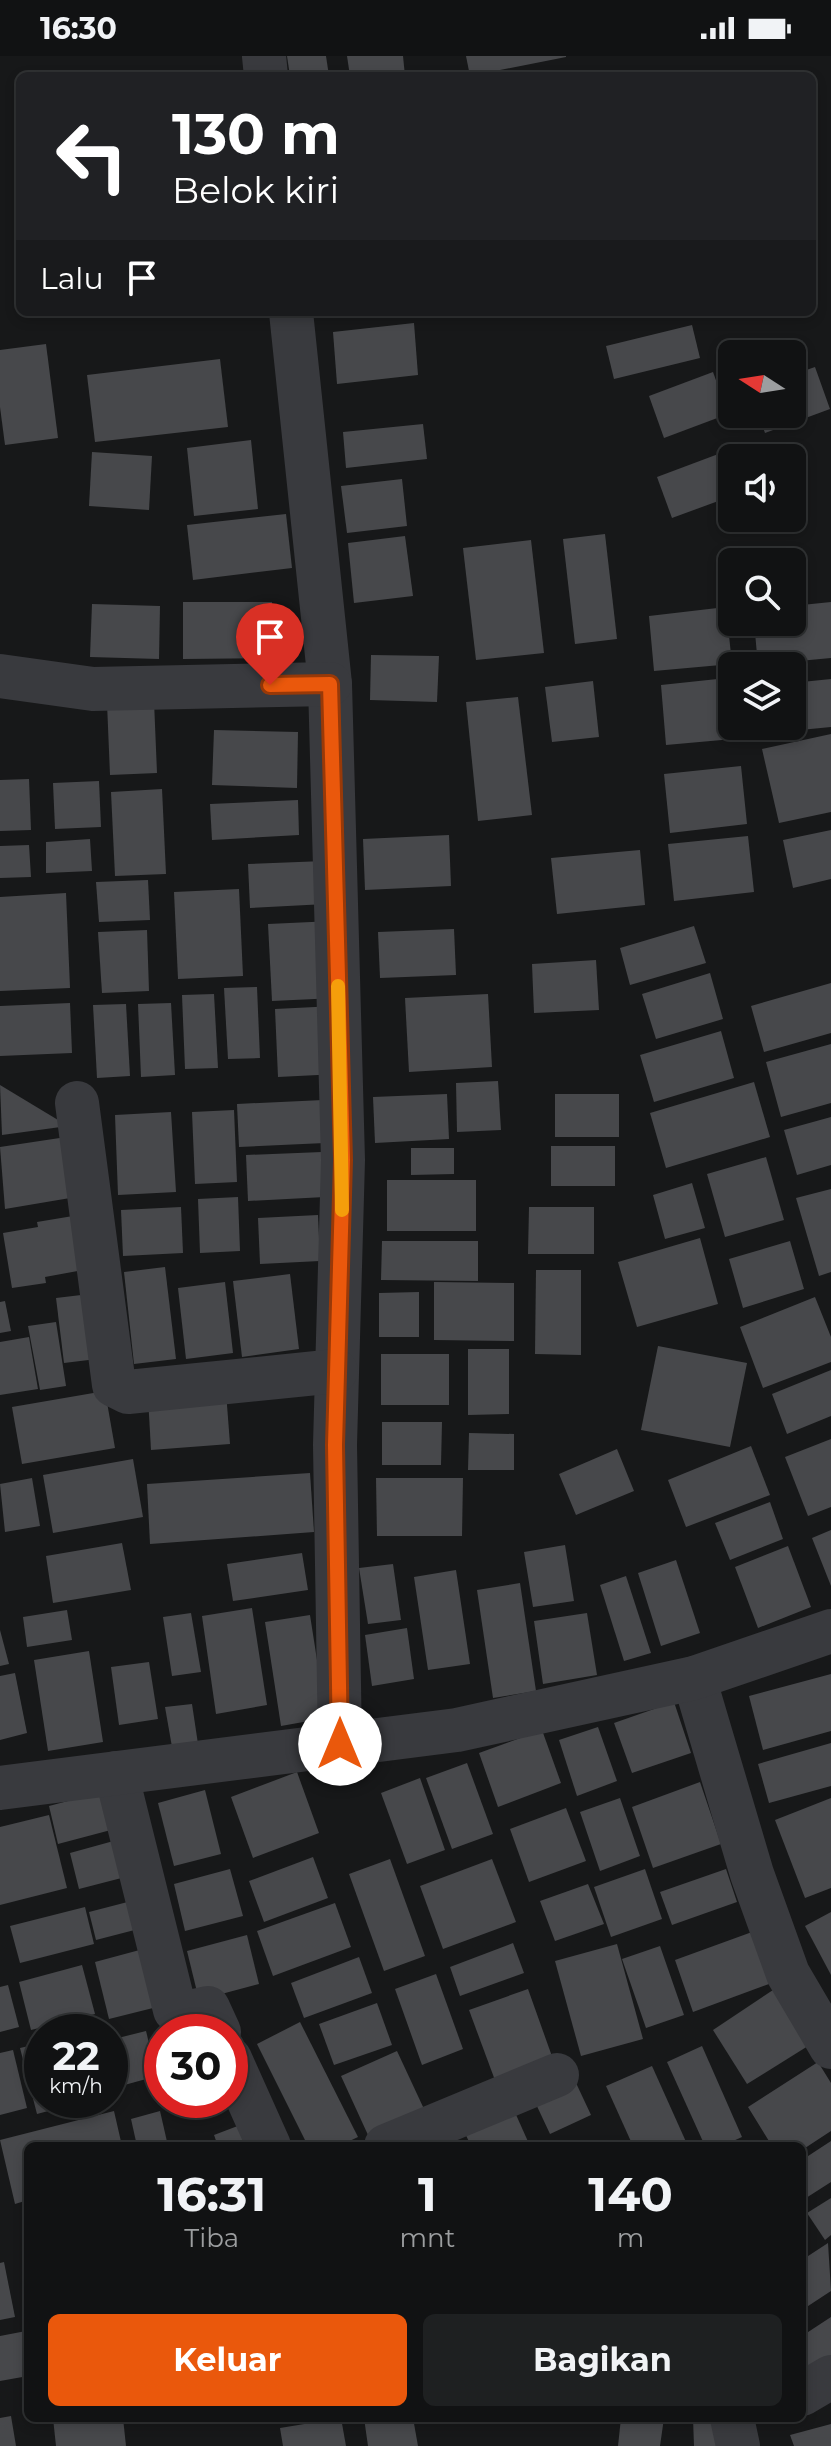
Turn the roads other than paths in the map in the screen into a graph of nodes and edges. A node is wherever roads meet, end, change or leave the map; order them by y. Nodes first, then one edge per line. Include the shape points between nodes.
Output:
1 (291, 316) edge
2 (0, 676) edge
3 (330, 684) junction
4 (77, 1103) dead end
5 (336, 1371) junction
6 (831, 1631) edge
7 (694, 1678) junction
8 (340, 1744) junction
9 (116, 1773) junction
10 (0, 1788) edge
11 (181, 2014) edge
12 (181, 2014) edge
13 (211, 2014) edge
14 (831, 2047) edge
15 (557, 2075) dead end
16 (248, 2099) edge
17 (267, 2142) edge
18 (396, 2142) edge
19 (831, 2377) edge
20 (806, 2392) edge

1 - 3 street
2 - 3 street via 93,689
3 - 5 street via 343,1160
4 - 5 street via 114,1385 128,1392
5 - 8 street
6 - 7 street
7 - 8 street via 457,1730
7 - 14 street via 752,1874 788,1974
8 - 9 street
9 - 10 street
9 - 11 street via 175,2010
12 - 13 street via 208,2008
15 - 18 street
16 - 17 street
19 - 20 street

